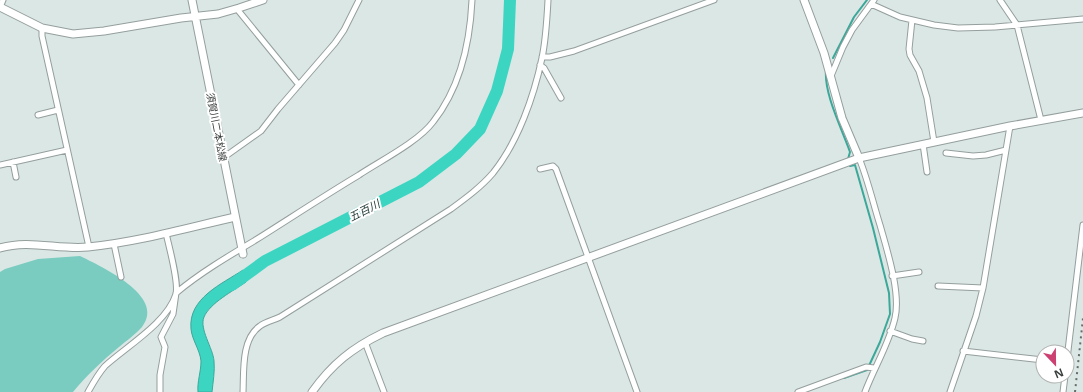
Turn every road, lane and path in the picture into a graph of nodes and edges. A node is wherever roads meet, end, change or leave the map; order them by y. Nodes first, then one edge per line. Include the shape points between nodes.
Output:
1 (3, 0) edge
2 (192, 0) edge
3 (263, 0) edge
4 (359, 0) edge
5 (472, 0) edge
6 (548, 0) edge
7 (714, 0) edge
8 (804, 0) edge
9 (1000, 0) edge
10 (872, 2) edge
11 (246, 3) edge
12 (0, 7) edge
13 (237, 9) junction
14 (195, 16) junction
15 (1083, 19) edge
16 (912, 20) junction
17 (1016, 25) junction
18 (42, 28) junction
19 (542, 57) junction
20 (540, 65) junction
21 (831, 76) junction
22 (299, 84) junction
23 (561, 98) dead end
24 (58, 110) junction
25 (1083, 113) edge
26 (38, 115) dead end
27 (1041, 120) junction
28 (1010, 126) junction
29 (934, 142) junction
30 (923, 144) junction
31 (67, 150) junction
32 (1006, 150) junction
33 (946, 153) dead end
34 (223, 158) junction
35 (859, 158) junction
36 (13, 162) junction
37 (0, 165) edge
38 (540, 169) dead end
39 (927, 172) dead end
40 (16, 177) dead end
41 (235, 217) junction
42 (1083, 225) edge
43 (166, 233) junction
44 (114, 244) junction
45 (88, 247) junction
46 (0, 248) edge
47 (243, 251) junction
48 (587, 258) junction
49 (919, 272) dead end
50 (892, 276) junction
51 (121, 277) dead end
52 (938, 286) dead end
53 (983, 288) junction
54 (176, 293) junction
55 (890, 331) junction
56 (923, 341) dead end
57 (365, 342) junction
58 (1069, 344) edge
59 (963, 350) junction
60 (1035, 359) edge
61 (874, 368) junction
62 (88, 392) edge
63 (160, 392) edge
64 (243, 392) edge
65 (312, 392) edge
66 (384, 392) edge
67 (637, 392) edge
68 (798, 392) edge
69 (865, 392) edge
70 (950, 392) edge

1 - 12 street
2 - 14 street, 須賀川二本松線
3 - 11 street
4 - 22 street via 335,43
5 - 47 street via 462,68 454,88 432,123 394,152 252,242
6 - 19 street
7 - 19 street via 574,51
8 - 21 street
9 - 17 street
10 - 16 street
10 - 21 street via 852,30
11 - 13 street
12 - 18 street
13 - 14 street
13 - 22 street
14 - 18 street via 104,32 73,34
14 - 34 street, 須賀川二本松線
15 - 17 street
16 - 17 street via 975,29
16 - 29 street via 910,55 919,71 927,98
17 - 27 street
18 - 24 street
19 - 20 street
20 - 23 street
20 - 64 street via 515,137 502,160 482,185 467,198 388,249 280,317 260,326 250,337 247,346
21 - 35 street via 842,118
22 - 34 street via 261,131
24 - 26 street
24 - 31 street
25 - 27 street
27 - 28 street
28 - 29 street
28 - 32 street
29 - 30 street
30 - 35 street
30 - 39 street
31 - 36 street
31 - 45 street
32 - 33 street via 974,156
32 - 53 street
34 - 41 street, 須賀川二本松線
35 - 48 street
35 - 50 street via 888,253
36 - 37 street
36 - 40 street
38 - 48 street via 553,166 556,169
41 - 43 street
41 - 47 street, 須賀川二本松線
42 - 58 street
43 - 44 street
43 - 54 street
44 - 45 street
44 - 51 street
45 - 46 street via 21,244
47 - 54 street via 194,278
48 - 57 street via 405,324
48 - 67 street
49 - 50 street
50 - 55 street via 896,313
52 - 53 street
53 - 59 street
54 - 62 street via 167,310 152,328 104,367
54 - 63 street via 174,314 161,337 165,347
55 - 56 street
55 - 61 street
57 - 65 street via 338,361
57 - 66 street
59 - 60 street
59 - 70 street
61 - 68 street via 866,367
61 - 69 street

